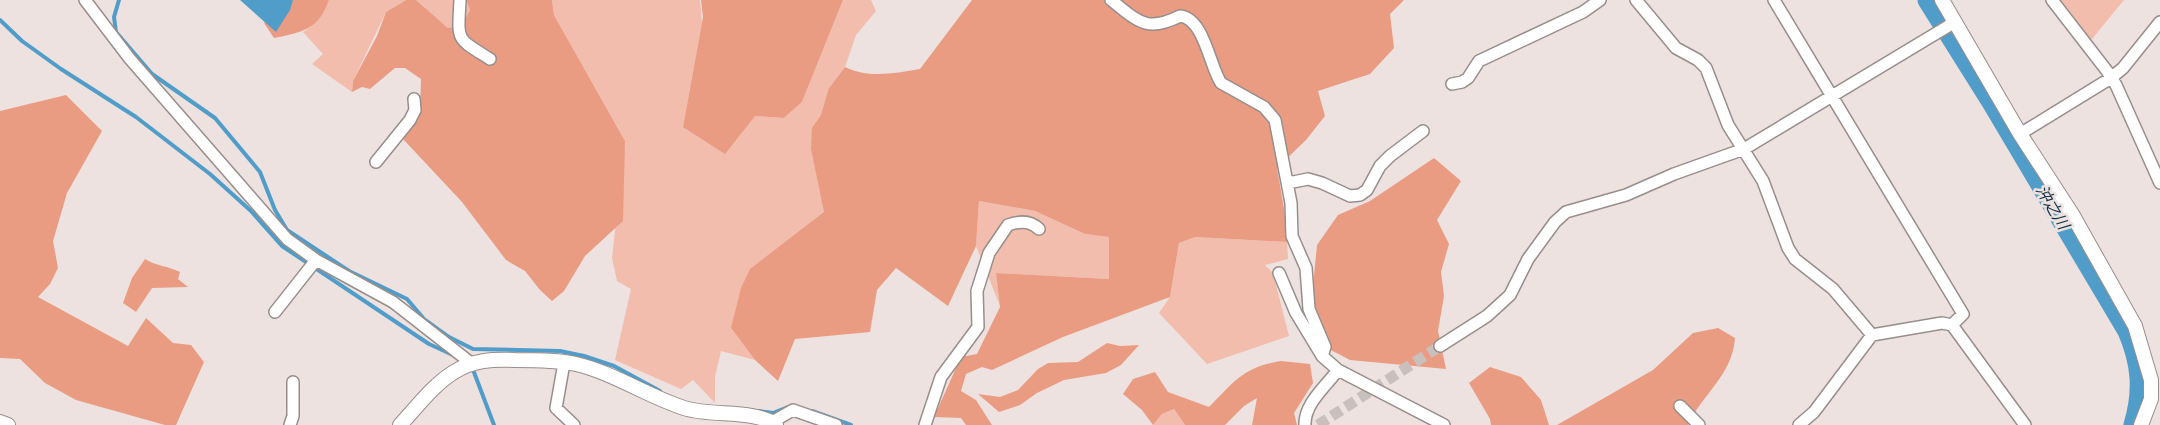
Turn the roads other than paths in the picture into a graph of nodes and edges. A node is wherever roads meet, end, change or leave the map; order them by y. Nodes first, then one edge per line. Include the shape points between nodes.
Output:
1 (85, 0) edge
2 (460, 0) edge
3 (1111, 0) edge
4 (1600, 0) edge
5 (1636, 0) edge
6 (1774, 0) edge
7 (1942, 0) edge
8 (2052, 0) edge
9 (1955, 22) junction
10 (2160, 22) edge
11 (490, 59) dead end
12 (2111, 78) junction
13 (1452, 84) dead end
14 (1832, 96) junction
15 (414, 99) dead end
16 (1423, 131) dead end
17 (2020, 134) junction
18 (1744, 149) junction
19 (376, 162) dead end
20 (1288, 182) junction
21 (2160, 183) edge
22 (1039, 228) dead end
23 (316, 260) junction
24 (1279, 273) dead end
25 (275, 312) dead end
26 (1952, 325) junction
27 (1872, 335) junction
28 (1440, 346) tunnel mouth
29 (1322, 356) junction
30 (471, 363) junction
31 (564, 363) junction
32 (1338, 370) junction
33 (293, 382) dead end
34 (2156, 397) edge
35 (1680, 406) dead end
36 (0, 422) edge
37 (774, 423) edge
38 (8, 425) edge
39 (290, 425) edge
40 (400, 425) edge
41 (574, 425) edge
42 (836, 425) edge
43 (926, 425) edge
44 (1305, 425) edge
45 (1444, 425) edge
46 (1699, 425) edge
47 (1799, 425) edge
48 (2025, 425) edge
49 (2141, 425) edge

1 - 23 street via 130,58 276,228
2 - 11 street via 458,34 467,46
3 - 20 street via 1143,24 1162,24 1180,16 1190,20 1202,37 1221,84 1264,106 1275,120
4 - 13 street via 1583,12 1479,61 1468,78
5 - 18 street via 1676,48 1706,68 1728,125
6 - 14 street
7 - 9 street
8 - 12 street
9 - 14 street
9 - 17 street
10 - 12 street
12 - 17 street
12 - 21 street
14 - 18 street
14 - 26 street via 1963,314
15 - 19 street via 415,110 410,120
16 - 20 street via 1380,166 1360,195 1350,196 1322,182
17 - 34 street via 2072,214 2135,326
18 - 27 street via 1763,181 1795,259 1833,290
18 - 28 street via 1626,195 1566,212 1528,260 1510,295 1487,316
20 - 29 street via 1292,236 1306,268 1309,309 1325,347
22 - 43 street via 1025,222 1008,225 989,253 977,291 978,327 941,377
23 - 25 street
23 - 30 street via 393,302
24 - 29 street via 1296,314
26 - 27 street via 1942,322
26 - 48 street
27 - 47 street via 1814,412
29 - 32 street
30 - 31 street via 555,360
30 - 40 street via 452,373
31 - 37 street via 614,378 696,412 744,416
31 - 41 street via 556,408
32 - 44 street via 1309,406 1304,415
32 - 45 street
33 - 39 street
34 - 49 street
35 - 46 street
36 - 38 street
37 - 42 street via 793,410

